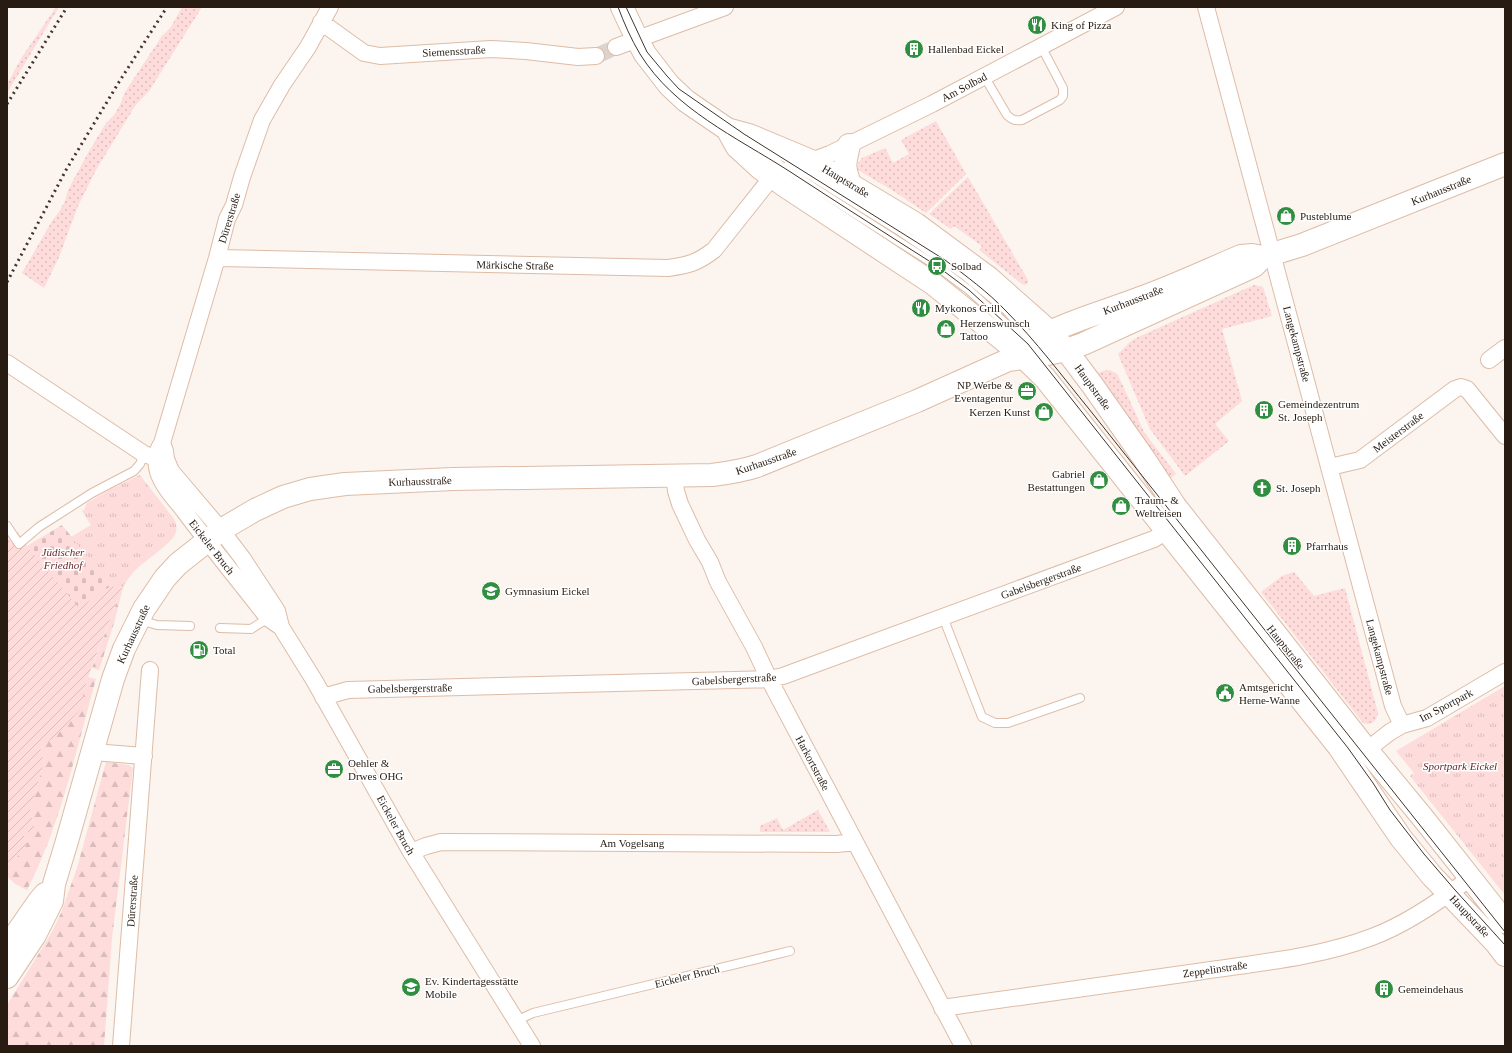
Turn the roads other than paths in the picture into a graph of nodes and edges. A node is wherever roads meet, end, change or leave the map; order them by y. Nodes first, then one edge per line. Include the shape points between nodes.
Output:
1 (330, 7) edge
2 (622, 7) edge
3 (725, 7) edge
4 (1116, 7) edge
5 (1206, 7) edge
6 (321, 22) junction
7 (636, 39) junction
8 (1041, 46) junction
9 (616, 47) tunnel mouth
10 (596, 56) tunnel mouth
11 (984, 76) junction
12 (727, 129) junction
13 (849, 145) junction
14 (811, 160) junction
15 (1505, 164) edge
16 (772, 176) junction
17 (850, 184) junction
18 (1268, 256) junction
19 (217, 258) junction
20 (1505, 348) edge
21 (1031, 350) junction
22 (1066, 350) junction
23 (1489, 360) dead end
24 (7, 363) edge
25 (1505, 436) edge
26 (162, 443) joint
27 (156, 457) junction
28 (1330, 467) junction
29 (674, 475) junction
30 (7, 526) edge
31 (1167, 531) junction
32 (214, 536) junction
33 (273, 615) junction
34 (943, 617) junction
35 (138, 620) junction
36 (190, 626) dead end
37 (220, 628) dead end
38 (150, 670) dead end
39 (1505, 672) edge
40 (769, 679) junction
41 (323, 697) junction
42 (1080, 698) dead end
43 (1402, 726) junction
44 (93, 752) junction
45 (144, 756) junction
46 (1358, 756) junction
47 (855, 842) junction
48 (411, 852) junction
49 (1470, 878) junction
50 (54, 884) junction
51 (1450, 894) junction
52 (1505, 922) edge
53 (7, 947) edge
54 (790, 951) dead end
55 (1505, 954) edge
56 (7, 977) edge
57 (942, 1008) junction
58 (516, 1021) junction
59 (121, 1046) edge
60 (532, 1046) edge
61 (962, 1046) edge

1 - 6 street, Dürerstraße
2 - 7 street, Hauptstraße
3 - 7 street
4 - 8 street, Am Solbad
5 - 18 street, Langekampstraße
6 - 10 street, Siemensstraße via 364,53 380,56 491,49
6 - 19 street, Dürerstraße via 308,48 262,120 227,219
7 - 9 street
7 - 12 street, Hauptstraße via 669,85 686,101
8 - 11 street, Am Solbad
8 - 11 lane via 1063,88 1060,100 1016,121 1007,116
11 - 13 street, Am Solbad
12 - 14 street, Hauptstraße via 750,135
12 - 16 street, Hauptstraße via 737,147
12 - 21 lane via 937,266 975,294
13 - 14 street, Am Solbad
13 - 17 street via 844,169
14 - 17 street, Hauptstraße
15 - 18 street, Kurhausstraße via 1302,245
16 - 19 street, Märkische Straße via 714,250 688,265 668,268
16 - 21 street, Hauptstraße
17 - 21 street, Hauptstraße via 916,224 989,278
18 - 21 street, Kurhausstraße via 1241,256 1144,297
18 - 22 street, Kurhausstraße via 1254,266
18 - 28 street, Langekampstraße
19 - 26 street, Dürerstraße
20 - 23 street
21 - 22 street, Hauptstraße
21 - 29 street, Kurhausstraße via 910,404 757,466 730,473
21 - 31 street, Hauptstraße via 1056,390
22 - 46 street, Hauptstraße via 1146,460 1175,506
24 - 27 street
25 - 28 street, Meisterstraße via 1467,389 1461,387 1360,460
26 - 27 street, Eickeler Bruch via 165,451
27 - 30 lane via 92,493 39,527 19,544
27 - 32 street, Eickeler Bruch via 158,473 164,483
28 - 43 street, Langekampstraße via 1393,706
29 - 32 street, Kurhausstraße via 345,484 310,489 283,497 255,510
29 - 40 street, Harkortstraße via 680,504
31 - 34 street, Gabelsbergerstraße via 1154,539
31 - 46 street, Hauptstraße
32 - 33 street, Eickeler Bruch via 230,568
32 - 35 street, Kurhausstraße via 178,564 154,594
33 - 37 lane via 251,629
33 - 41 street, Eickeler Bruch
34 - 40 street, Gabelsbergerstraße
34 - 42 lane via 982,717 995,723 1008,723
35 - 36 lane via 157,625
35 - 44 street, Kurhausstraße via 113,679
38 - 45 street, Dürerstraße
39 - 43 street, Im Sportpark via 1427,718
40 - 41 street, Gabelsbergerstraße via 348,690
40 - 47 street, Harkortstraße
41 - 48 street, Eickeler Bruch
43 - 46 street, Im Sportpark
44 - 45 street
44 - 50 street, Kurhausstraße
45 - 59 street, Dürerstraße
46 - 49 street, Hauptstraße via 1423,818
46 - 51 street, Hauptstraße via 1401,838
47 - 48 street, Am Vogelsang via 441,842
47 - 57 street, Harkortstraße
48 - 58 street, Eickeler Bruch
49 - 51 street, Zeppelinstraße
49 - 52 street, Hauptstraße
50 - 53 street, Kurhausstraße
50 - 56 street, Kurhausstraße via 52,901 44,919
51 - 55 street, Hauptstraße
51 - 57 street, Zeppelinstraße via 1411,918 1372,937 1324,952
54 - 58 lane, Eickeler Bruch via 533,1013
57 - 61 street, Harkortstraße
58 - 60 street, Eickeler Bruch

